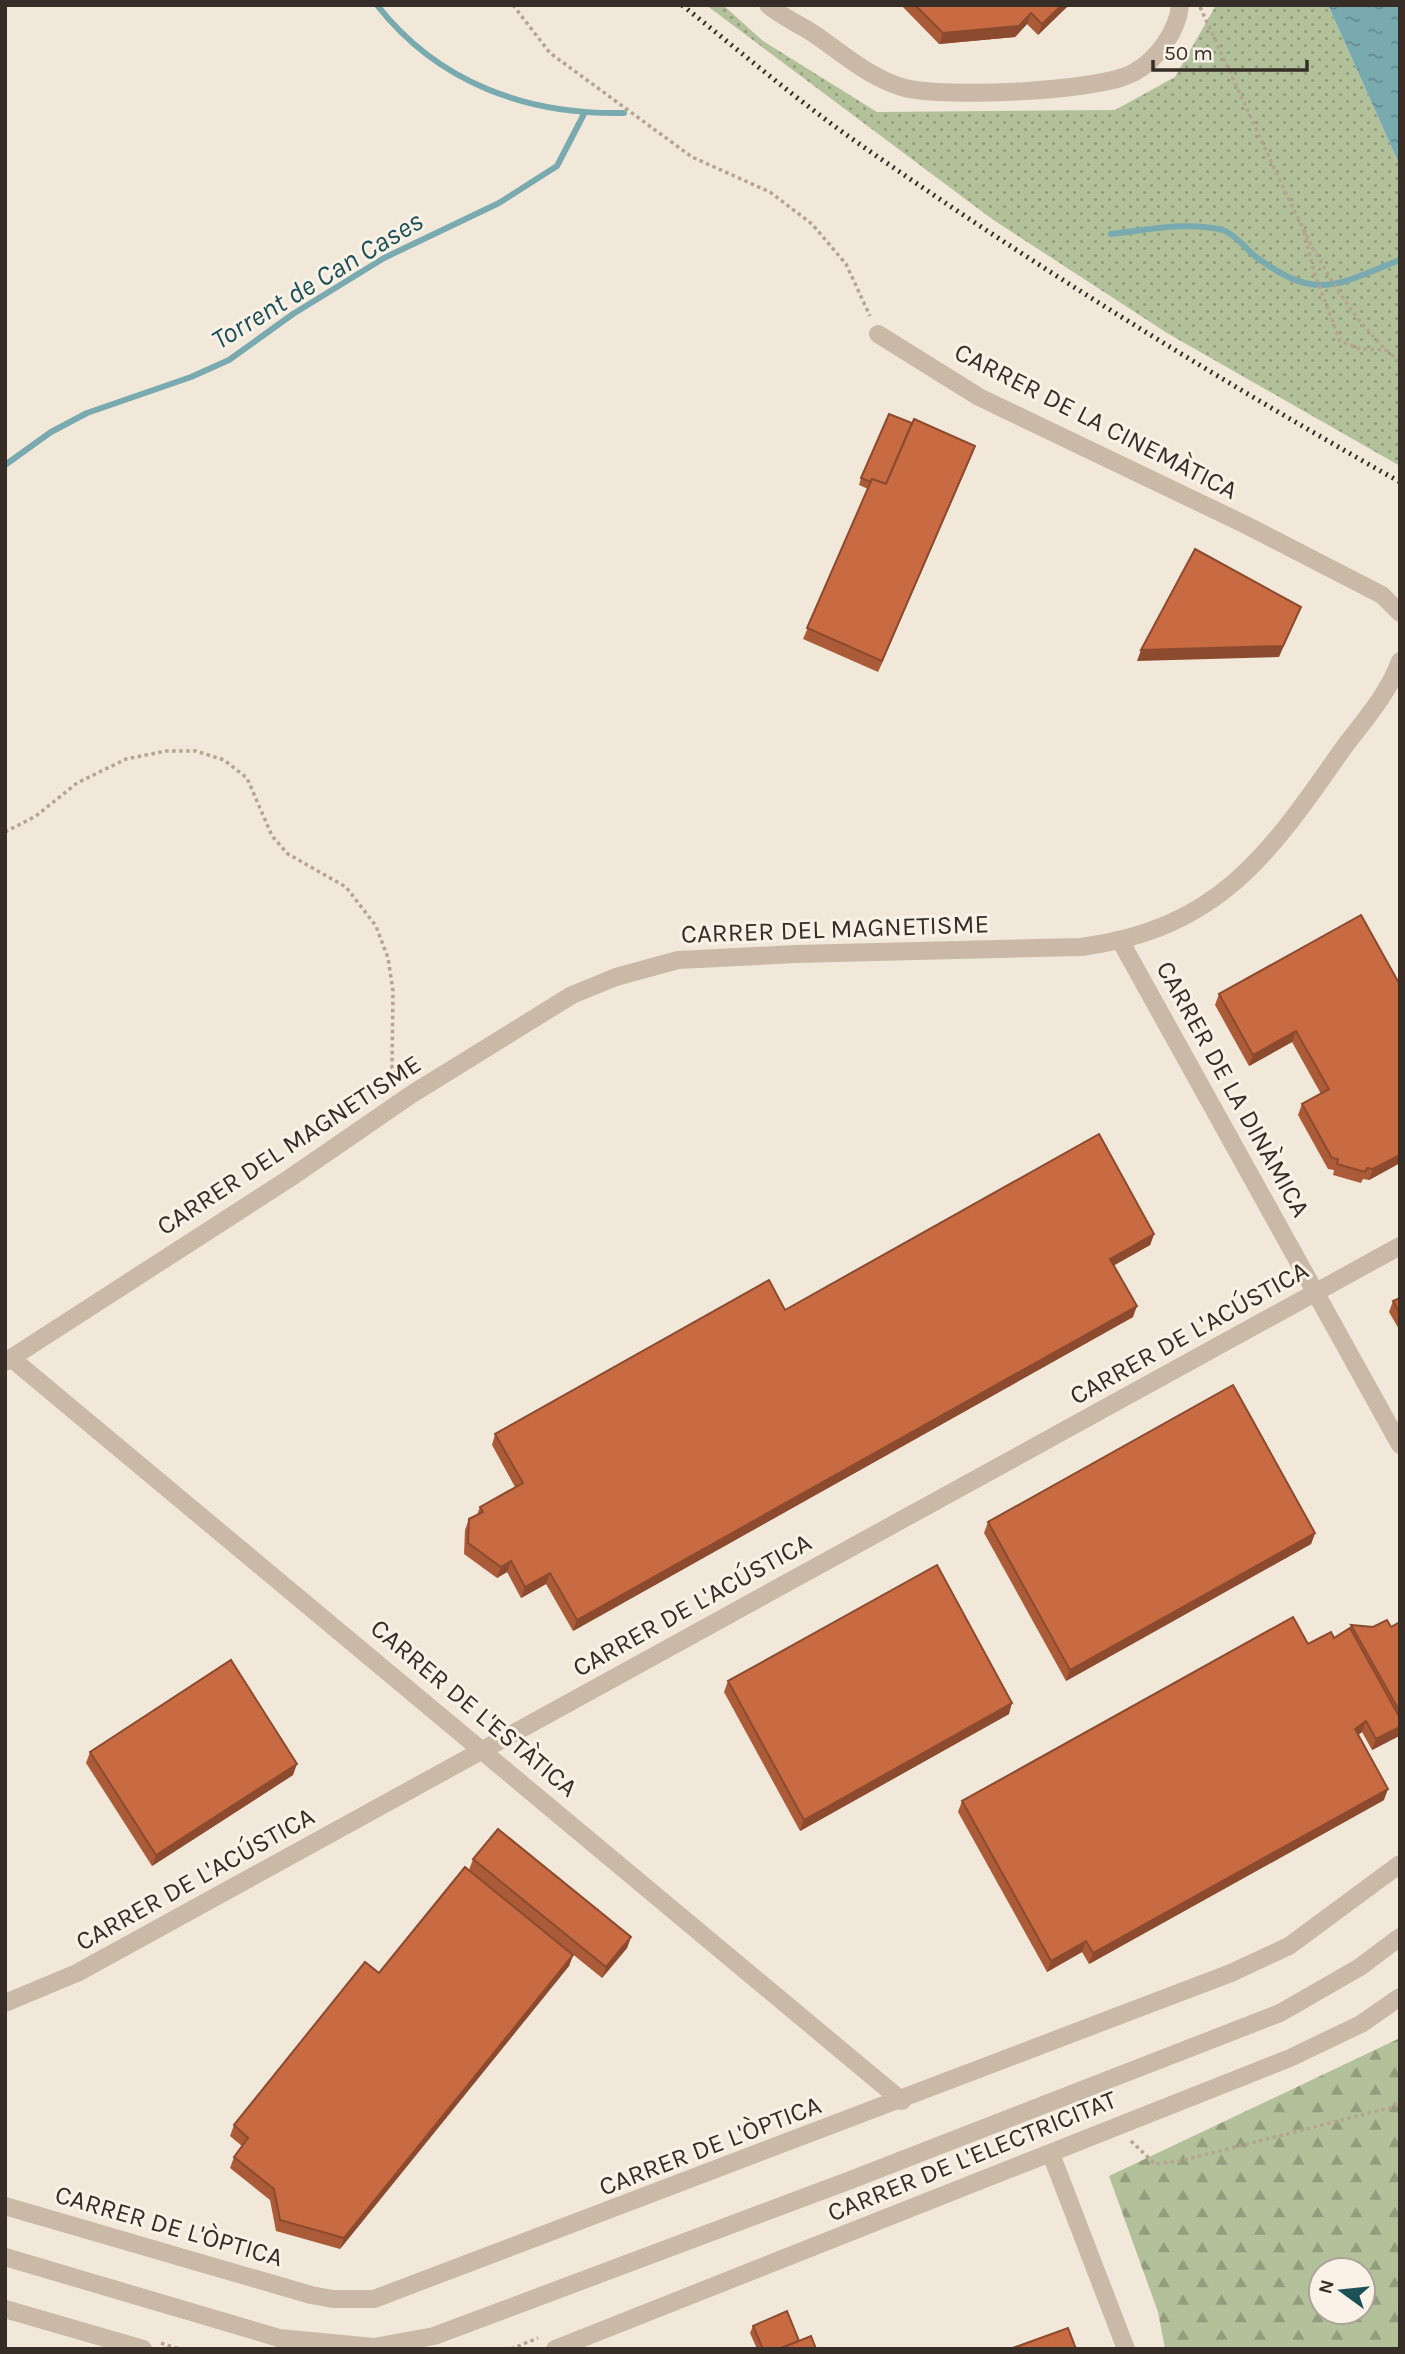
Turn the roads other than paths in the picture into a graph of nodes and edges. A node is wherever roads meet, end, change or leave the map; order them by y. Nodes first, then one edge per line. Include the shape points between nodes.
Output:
1 (768, 5) edge
2 (1180, 5) edge
3 (878, 334) road end
4 (1400, 612) edge
5 (1400, 661) edge
6 (1121, 942) junction
7 (1400, 1246) edge
8 (1316, 1293) junction
9 (8, 1360) edge
10 (1400, 1445) edge
11 (484, 1750) junction
12 (1400, 1864) edge
13 (1400, 1937) edge
14 (1400, 1997) edge
15 (5, 2003) edge
16 (902, 2101) junction
17 (1051, 2154) junction
18 (5, 2206) edge
19 (5, 2257) edge
20 (5, 2309) edge
21 (144, 2349) edge
22 (555, 2349) edge
23 (1126, 2349) edge

1 - 2 street via 881,80 950,93 1078,86 1133,73 1154,57 1167,39
3 - 4 street, CARRER DE LA CINEMÀTICA via 979,397 1246,525 1382,595
5 - 6 street, CARRER DEL MAGNETISME via 1377,702 1283,834 1253,867 1224,891 1162,928
6 - 8 street, CARRER DE LA DINÀMICA
6 - 9 street, CARRER DEL MAGNETISME via 678,960 616,977 572,995 412,1094
7 - 8 street, CARRER DE L'ACÚSTICA
8 - 10 street, CARRER DE LA DINÀMICA
8 - 11 street, CARRER DE L'ACÚSTICA
9 - 11 street, CARRER DE L'ESTÀTICA
11 - 15 street, CARRER DE L'ACÚSTICA via 77,1973
11 - 16 street, CARRER DE L'ESTÀTICA
12 - 16 street, CARRER DE L'ÒPTICA via 1289,1946
13 - 19 street via 1360,1968 1280,2013 434,2336 374,2347 279,2338
14 - 17 street, CARRER DE L'ELECTRICITAT via 1324,2043
16 - 18 street, CARRER DE L'ÒPTICA via 374,2300 311,2295
17 - 22 street, CARRER DE L'ELECTRICITAT
17 - 23 street
20 - 21 street

